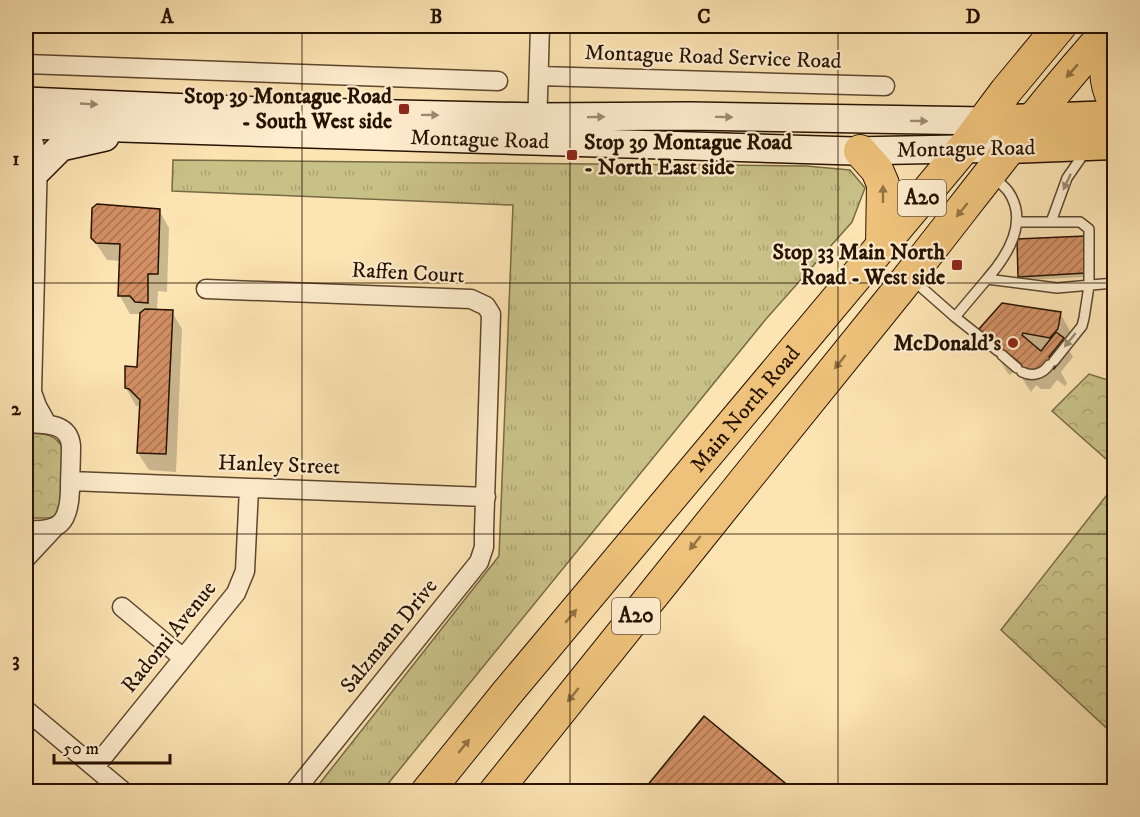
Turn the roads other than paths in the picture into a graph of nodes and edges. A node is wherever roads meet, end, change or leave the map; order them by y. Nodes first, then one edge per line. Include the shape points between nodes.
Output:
1 (540, 26) edge
2 (1060, 26) edge
3 (1111, 26) edge
4 (26, 64) edge
5 (539, 76) junction
6 (498, 81) dead end
7 (885, 86) dead end
8 (1114, 101) edge
9 (1114, 116) edge
10 (27, 118) edge
11 (985, 121) junction
12 (1030, 121) junction
13 (141, 128) junction
14 (537, 129) junction
15 (1103, 145) edge
16 (1011, 148) junction
17 (962, 150) junction
18 (860, 151) junction
19 (38, 170) junction
20 (990, 174) junction
21 (1018, 222) junction
22 (1051, 222) junction
23 (882, 245) junction
24 (909, 276) junction
25 (987, 279) junction
26 (1114, 283) edge
27 (1089, 286) junction
28 (206, 289) dead end
29 (955, 317) junction
30 (26, 423) edge
31 (47, 424) junction
32 (70, 481) junction
33 (249, 488) junction
34 (486, 497) junction
35 (54, 528) junction
36 (26, 530) edge
37 (26, 558) edge
38 (122, 607) dead end
39 (183, 658) junction
40 (26, 710) edge
41 (95, 767) junction
42 (124, 792) edge
43 (294, 792) edge
44 (427, 792) edge
45 (495, 792) edge

1 - 5 street
2 - 11 highway, Main North Road / A20
3 - 8 highway via 1106,77
3 -> 12 highway, Main North Road / A20
4 - 6 street
5 - 7 street, Montague Road Service Road
5 - 14 street
9 - 12 main road, Montague Road
10 - 13 main road, Montague Road
10 -> 14 main road, Montague Road via 264,111
10 - 19 street
11 - 12 main road, Montague Road
14 -> 11 main road, Montague Road via 690,116
11 - 17 highway, Main North Road / A20
12 - 16 highway, Main North Road / A20
13 - 14 main road, Montague Road
13 - 19 main road via 62,147
14 - 18 main road, Montague Road
15 - 16 main road, Montague Road
15 -> 22 lane via 1067,178
16 - 17 main road, Montague Road
16 - 20 highway, Main North Road / A20
17 - 18 main road, Montague Road
17 - 23 highway, Main North Road / A20
23 -> 18 highway via 883,184 877,170
19 - 31 street via 32,392
20 - 21 lane via 1008,191
20 -> 24 highway, Main North Road / A20
21 - 22 lane
21 - 25 lane via 1004,260
22 - 27 lane via 1080,222 1089,229
44 -> 23 highway, Main North Road / A20
24 - 29 lane
24 -> 45 highway, Main North Road / A20
25 - 27 lane via 1057,288
25 - 29 lane
26 - 27 lane
27 -> 29 lane via 1082,326 1042,373 1028,375 1020,370
28 - 34 street, Raffen Court via 471,299 486,306 492,323
30 - 31 street
31 - 32 street via 60,428 69,437
32 - 33 street, Hanley Street
32 - 35 street via 66,518
33 - 34 street, Hanley Street
33 - 39 street, Radomi Avenue via 241,582
34 - 43 street, Salzmann Drive via 484,547 479,562
35 - 36 street
35 - 37 street
38 - 39 street
39 - 41 street, Radomi Avenue
40 - 41 street
41 - 42 street

